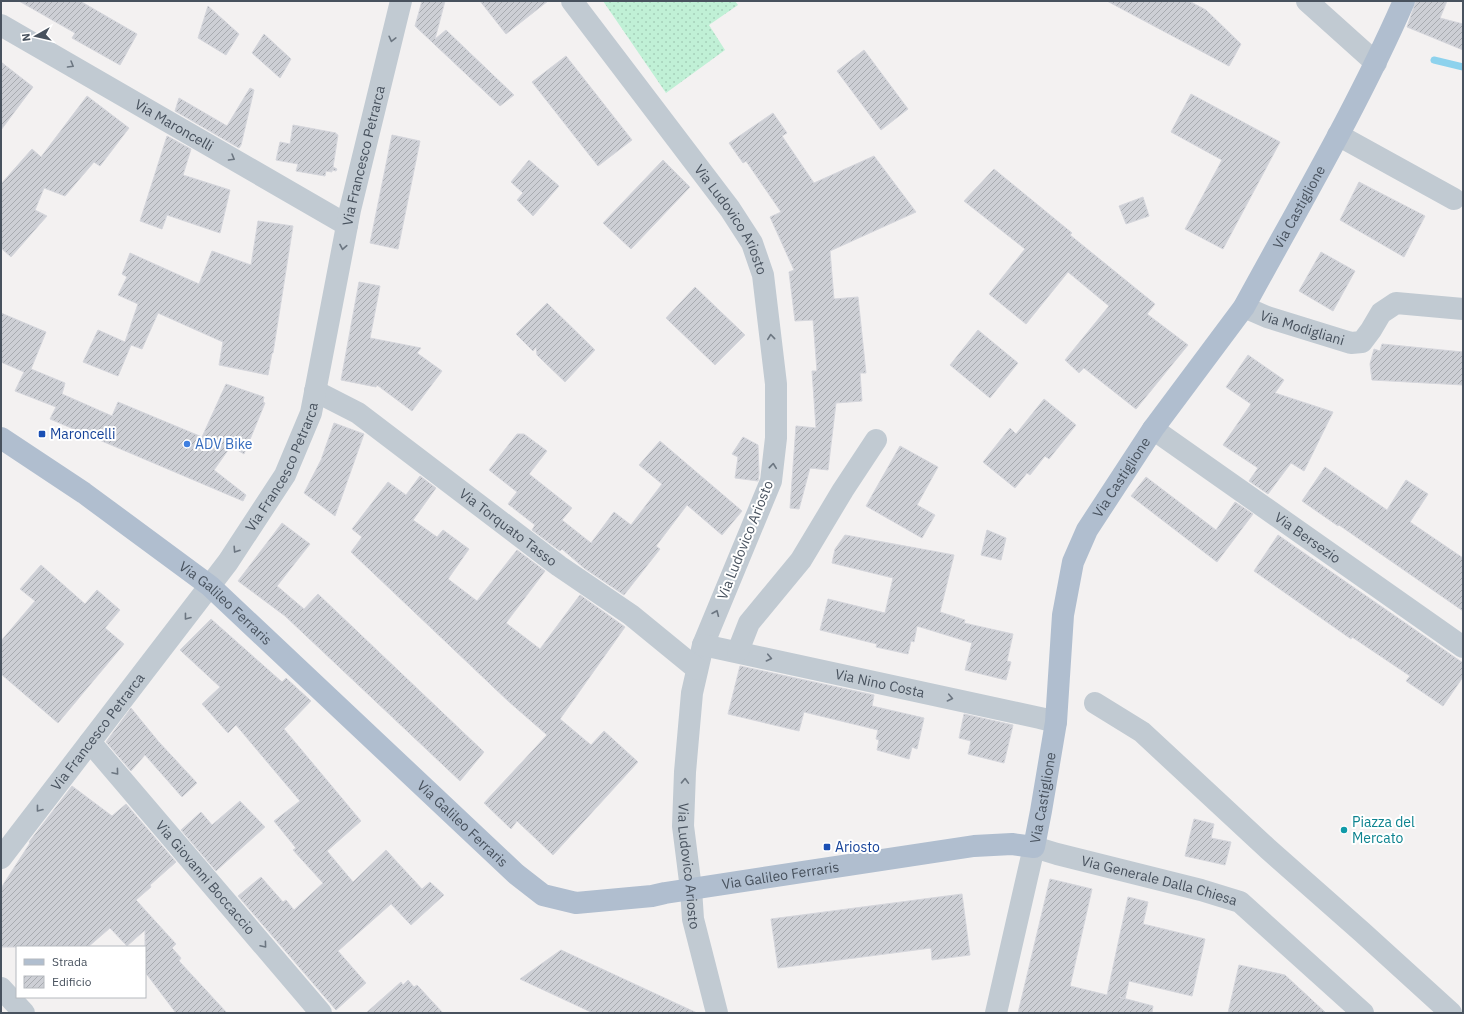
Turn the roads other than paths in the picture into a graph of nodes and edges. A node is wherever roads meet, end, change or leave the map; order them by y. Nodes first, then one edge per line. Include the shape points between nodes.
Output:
1 (401, 1) edge
2 (572, 1) edge
3 (1307, 1) edge
4 (1404, 1) edge
5 (1, 24) edge
6 (1376, 63) junction
7 (1338, 135) junction
8 (1454, 199) dead end
9 (347, 225) junction
10 (1244, 308) junction
11 (1463, 309) edge
12 (315, 391) junction
13 (1153, 429) junction
14 (1, 438) edge
15 (876, 440) dead end
16 (210, 586) junction
17 (703, 644) junction
18 (1463, 647) edge
19 (738, 651) junction
20 (697, 669) junction
21 (1095, 703) dead end
22 (1056, 722) junction
23 (90, 742) junction
24 (1034, 847) junction
25 (1, 858) edge
26 (691, 889) junction
27 (1, 988) edge
28 (24, 1013) edge
29 (321, 1013) edge
30 (717, 1013) edge
31 (996, 1013) edge
32 (1363, 1013) edge
33 (1451, 1013) edge

1 -> 9 street, Via Francesco Petrarca
17 -> 2 street, Via Ludovico Ariosto via 771,481 776,438 776,384 763,275 752,243 730,209
3 - 6 street
4 - 6 main road, Via Castiglione
5 -> 9 street, Via Maroncelli
6 - 7 main road, Via Castiglione
7 - 8 street
7 - 10 main road, Via Castiglione
9 -> 12 street, Via Francesco Petrarca
10 - 11 street, Via Modigliani via 1351,343 1362,342 1381,313 1396,303
10 - 13 main road, Via Castiglione
12 -> 16 street, Via Francesco Petrarca via 311,413 285,475
12 - 20 street, Via Torquato Tasso via 358,413 560,566 631,615
13 - 18 street, Via Bersezio
13 - 22 main road, Via Castiglione via 1087,530 1073,562 1063,616
14 - 16 main road, Via Galileo Ferraris via 84,493
15 - 19 street via 801,560 749,623
16 -> 23 street, Via Francesco Petrarca
16 - 26 main road, Via Galileo Ferraris via 516,874 543,895 576,903 652,896
17 - 19 street, Via Nino Costa
17 - 20 street, Via Ludovico Ariosto
19 -> 22 street, Via Nino Costa
26 -> 20 street, Via Ludovico Ariosto via 683,819 692,692
21 - 33 street via 1142,732
22 - 24 main road, Via Castiglione
23 -> 25 street, Via Francesco Petrarca
23 -> 29 street, Via Giovanni Boccaccio
24 - 26 main road, Via Galileo Ferraris via 1012,844 974,846
24 - 31 street, Via Castiglione
24 - 32 street, Via Generale Dalla Chiesa via 1240,902
26 - 30 street, Via Ludovico Ariosto via 693,919
27 - 28 street

